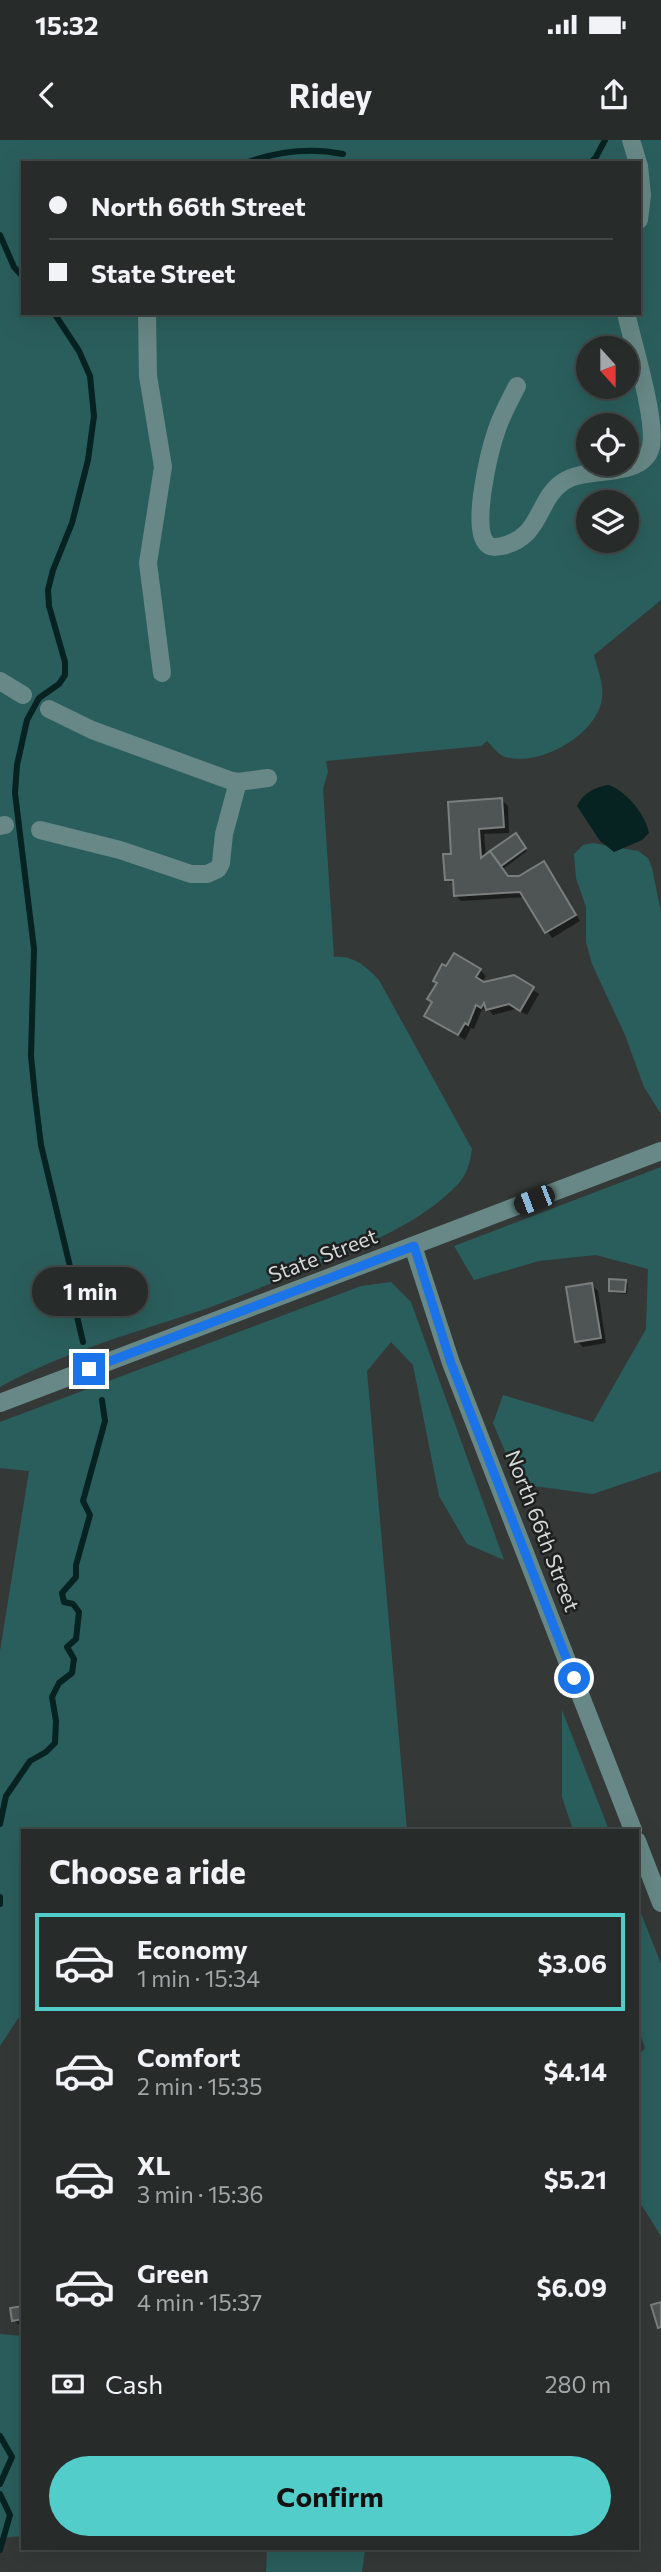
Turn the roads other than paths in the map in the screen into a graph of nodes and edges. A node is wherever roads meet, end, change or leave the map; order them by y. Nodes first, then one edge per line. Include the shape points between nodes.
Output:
1 (631, 140) edge
2 (638, 161) edge
3 (641, 185) edge
4 (641, 203) edge
5 (147, 315) edge
6 (626, 315) edge
7 (517, 386) dead end
8 (162, 673) dead end
9 (0, 681) edge
10 (23, 695) dead end
11 (49, 709) dead end
12 (268, 778) dead end
13 (238, 782) junction
14 (40, 830) dead end
15 (661, 1151) edge
16 (414, 1246) junction
17 (0, 1403) edge
18 (633, 1829) edge
19 (639, 1846) edge
20 (661, 1903) edge

1 - 2 street
3 - 4 street
5 - 8 street via 148,376 163,467 148,563
6 - 7 street via 650,417 650,450 631,466 564,481 526,533 495,547 483,538 481,508 493,443
9 - 10 street
11 - 13 street via 92,730
12 - 13 street
13 - 14 street via 221,863 207,874 191,874
15 - 16 street, State Street
16 - 17 street, State Street
16 - 18 street, North 66th Street via 451,1363
19 - 20 street

